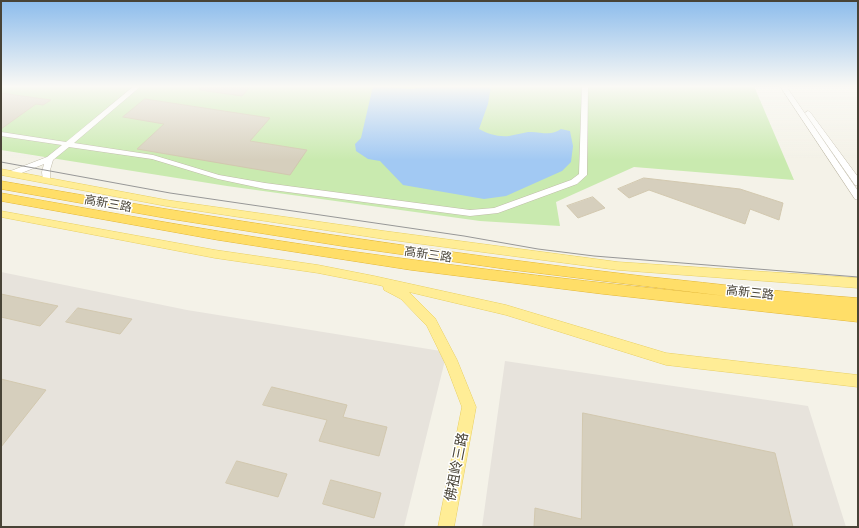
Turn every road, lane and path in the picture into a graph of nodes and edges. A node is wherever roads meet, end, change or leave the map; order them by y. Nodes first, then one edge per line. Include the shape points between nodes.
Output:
1 (108, 111) edge
2 (585, 111) edge
3 (800, 111) edge
4 (807, 111) edge
5 (1, 134) edge
6 (68, 144) junction
7 (50, 159) junction
8 (6, 173) edge
9 (48, 181) junction
10 (858, 183) edge
11 (1, 185) edge
12 (1, 197) edge
13 (858, 197) edge
14 (1, 214) edge
15 (374, 280) junction
16 (858, 283) edge
17 (858, 304) edge
18 (858, 316) edge
19 (858, 381) edge
20 (446, 527) edge

1 - 6 street
2 - 6 street via 583,175 574,182 495,211 470,213 265,186 218,177 153,157
3 - 13 street
4 - 10 street
5 - 6 street
6 - 7 street
7 - 8 street via 32,167
7 - 9 street via 46,170
8 - 9 main road, 高新三路
9 - 16 main road, 高新三路 via 166,203 611,265
11 - 17 highway, 高新三路 via 250,228 431,255 589,276
12 - 18 highway, 高新三路 via 142,223 350,256 590,287
14 - 15 main road via 215,254
15 - 19 main road via 506,310 666,359
15 - 20 main road, 佛祖岭三路 via 405,296 431,322 469,406

